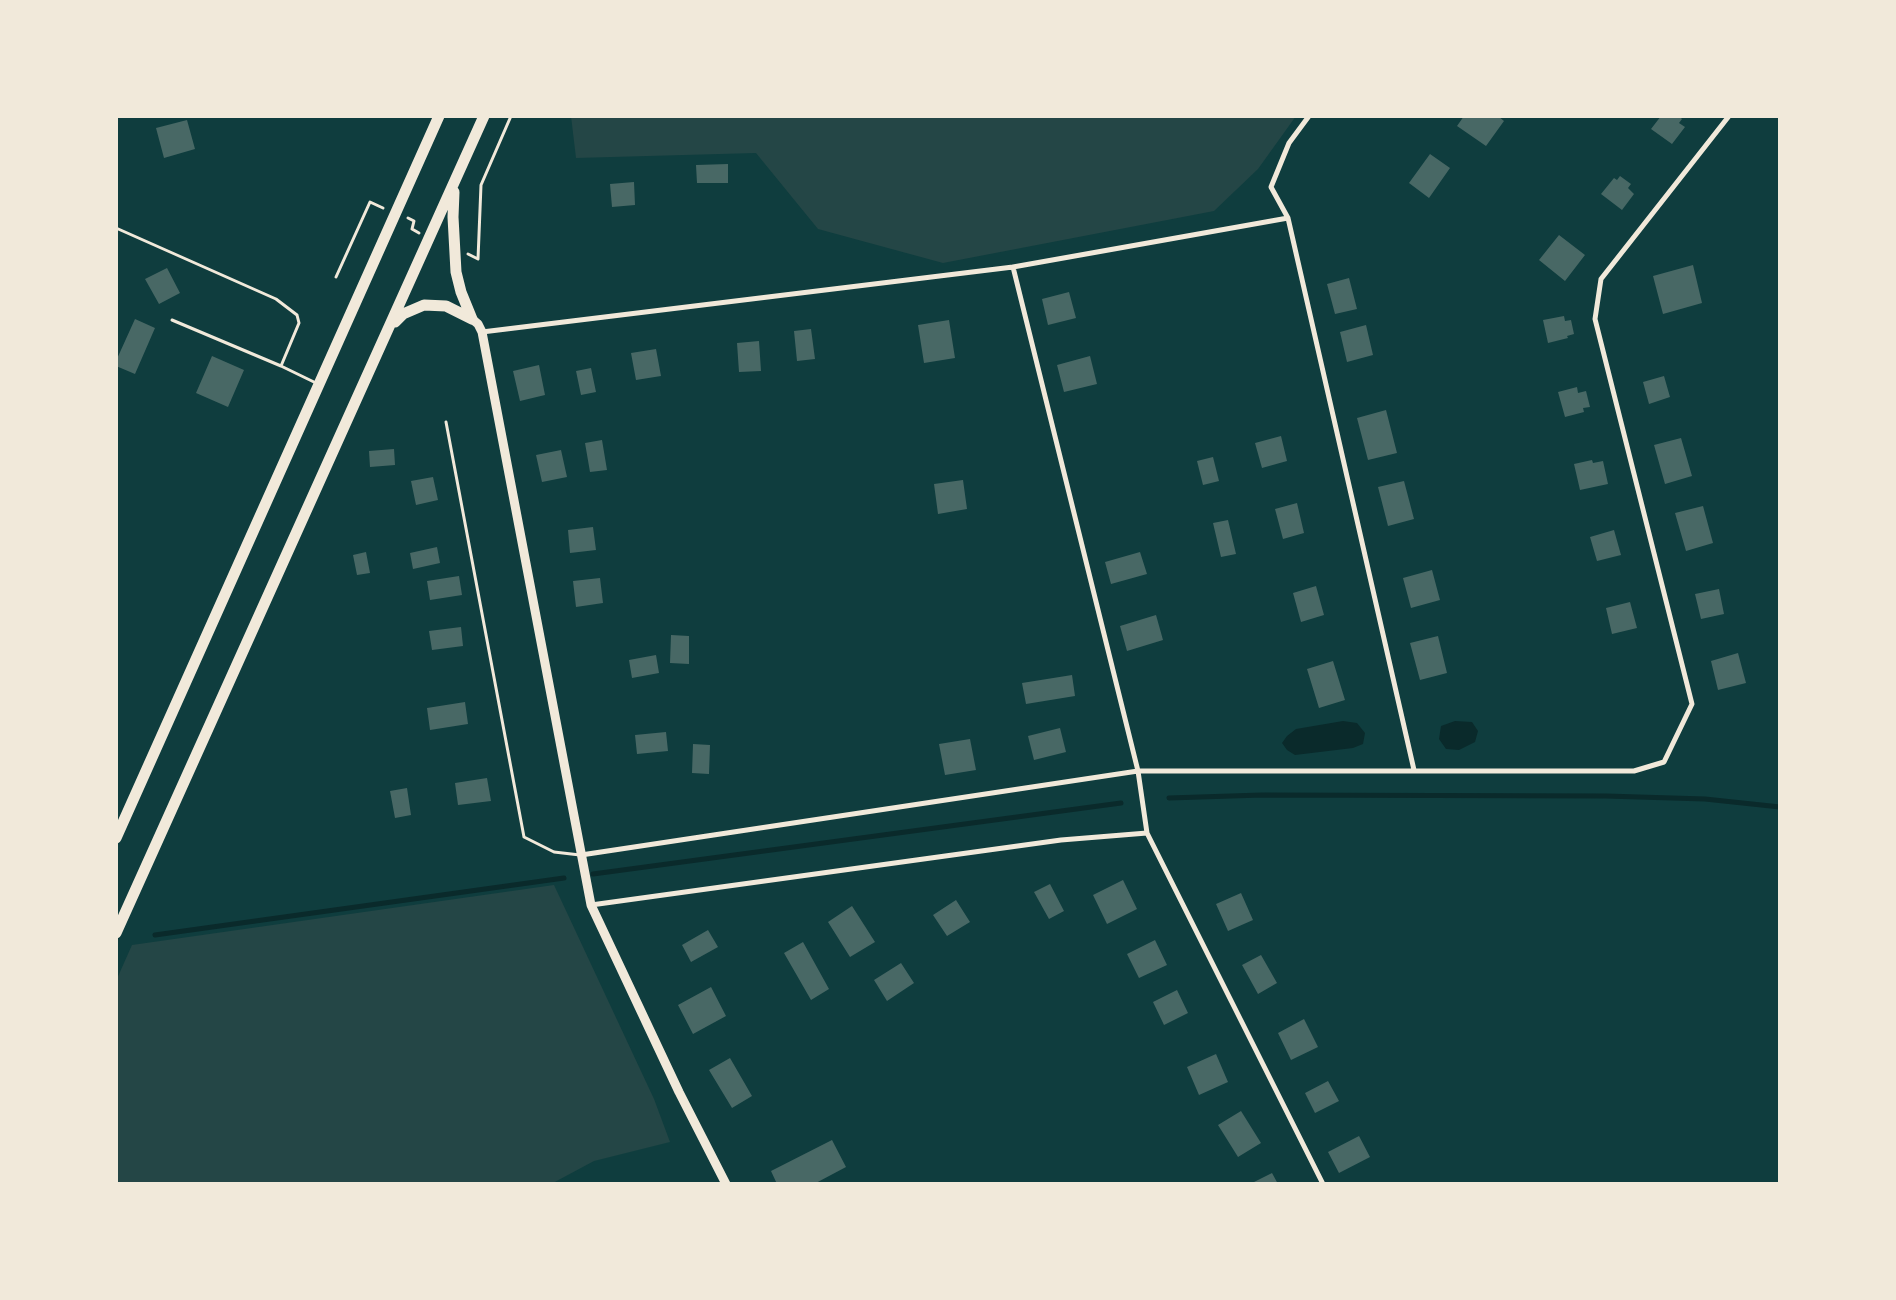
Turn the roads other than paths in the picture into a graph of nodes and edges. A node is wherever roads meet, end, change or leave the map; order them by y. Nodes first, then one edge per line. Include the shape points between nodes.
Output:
1 (439, 116) edge
2 (484, 116) edge
3 (1309, 116) edge
4 (1729, 116) edge
5 (454, 186) junction
6 (1288, 218) junction
7 (116, 228) edge
8 (1013, 267) junction
9 (472, 319) junction
10 (172, 320) dead end
11 (391, 326) junction
12 (482, 332) junction
13 (281, 366) junction
14 (320, 385) junction
15 (446, 422) dead end
16 (1414, 770) junction
17 (1138, 771) junction
18 (1148, 833) junction
19 (116, 838) edge
20 (581, 855) junction
21 (591, 905) junction
22 (116, 933) edge
23 (726, 1184) edge
24 (1323, 1184) edge

1 - 14 highway
2 - 5 highway
3 - 6 street via 1289,144 1271,187
4 - 16 street via 1602,279 1595,318 1692,704 1668,754 1664,762 1634,771
5 - 9 highway via 456,272
5 - 11 highway
6 - 8 street
6 - 16 street
7 - 13 lane via 276,299 297,315 299,323
8 - 12 street
8 - 17 street
9 - 11 highway via 446,306 424,305 403,314
9 - 12 street
10 - 13 lane
11 - 22 highway
12 - 20 street
13 - 14 lane
14 - 19 highway
15 - 20 lane via 524,836 554,852
16 - 17 street
17 - 18 street
17 - 20 street
18 - 21 street via 1052,841
18 - 24 street
20 - 21 street
21 - 23 street

